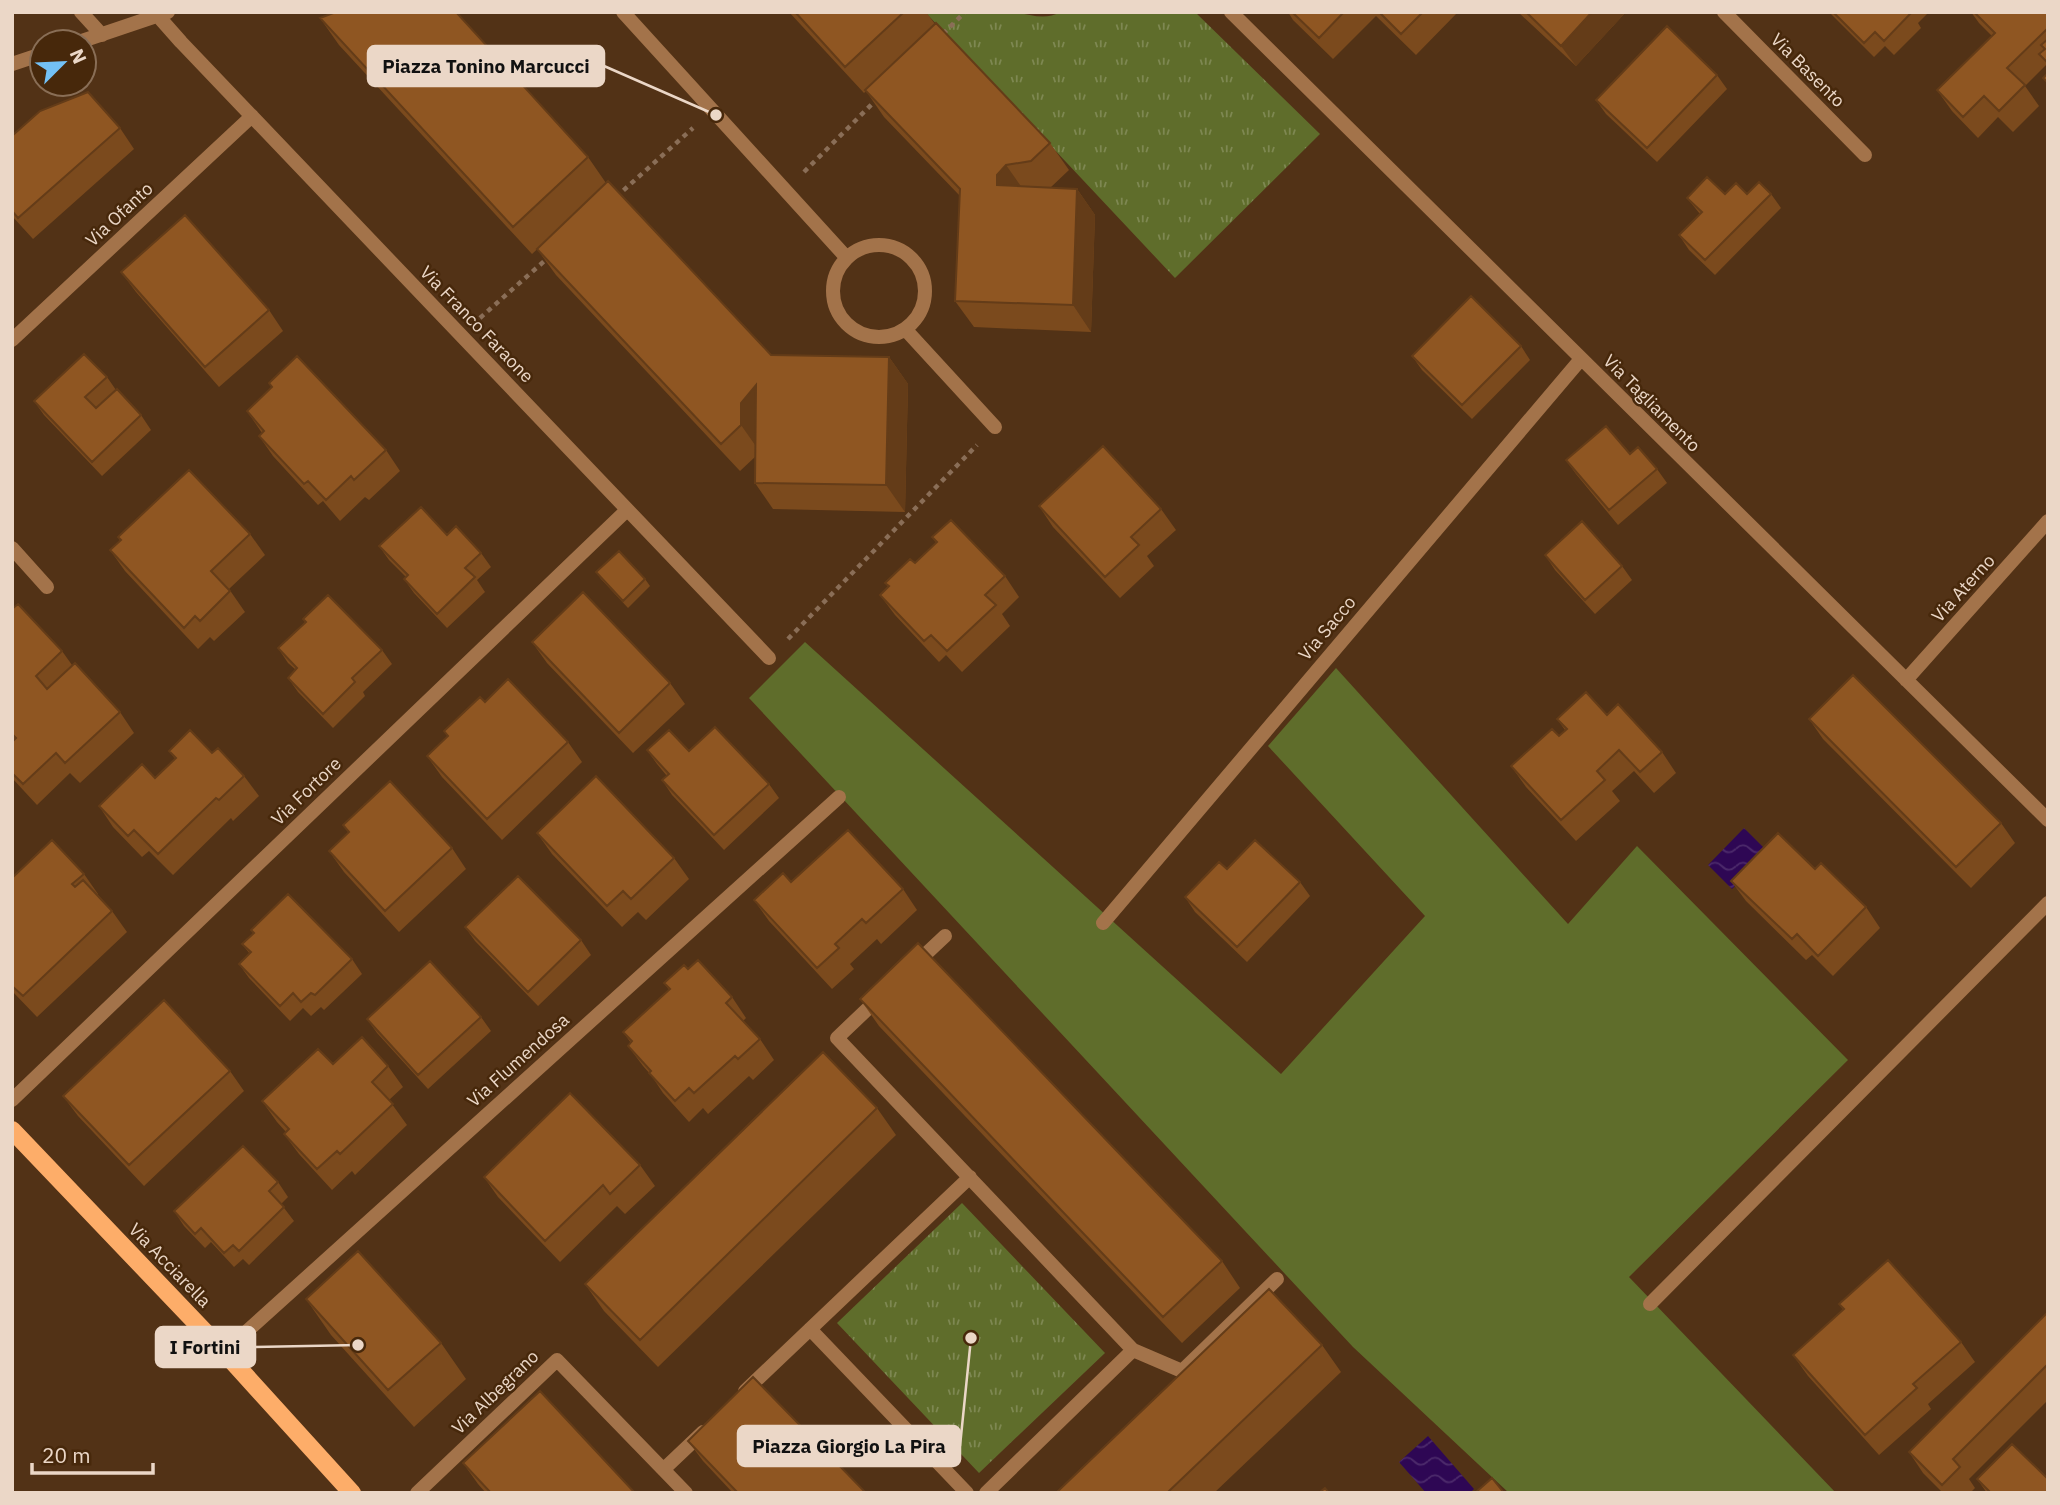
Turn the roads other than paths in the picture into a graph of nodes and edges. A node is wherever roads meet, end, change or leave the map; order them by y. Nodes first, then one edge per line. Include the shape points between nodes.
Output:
1 (81, 12) edge
2 (623, 12) edge
3 (1231, 12) edge
4 (1724, 12) edge
5 (163, 14) edge
6 (102, 35) junction
7 (98, 36) edge
8 (252, 116) junction
9 (1866, 155) dead end
10 (846, 257) junction
11 (905, 330) junction
12 (12, 340) edge
13 (1581, 359) junction
14 (995, 427) road end
15 (627, 510) junction
16 (2048, 521) edge
17 (12, 548) edge
18 (47, 587) dead end
19 (769, 659) road end
20 (1906, 680) junction
21 (839, 797) dead end
22 (2048, 820) edge
23 (2048, 903) edge
24 (1103, 923) dead end
25 (945, 936) dead end
26 (906, 973) edge
27 (886, 992) edge
28 (12, 1100) edge
29 (12, 1130) edge
30 (970, 1177) junction
31 (1278, 1279) dead end
32 (1650, 1304) dead end
33 (810, 1329) junction
34 (1133, 1350) junction
35 (223, 1352) junction
36 (732, 1404) edge
37 (713, 1423) edge
38 (664, 1469) junction
39 (352, 1493) edge
40 (417, 1493) edge
41 (686, 1493) edge
42 (967, 1493) edge
43 (986, 1493) edge

1 - 6 street
2 - 10 street
3 - 13 street, Via Tagliamento
4 - 9 street, Via Basento
5 - 6 street
5 - 8 street, Via Franco Faraone
6 - 7 street
8 - 12 street, Via Ofanto
8 - 15 street, Via Franco Faraone
10 - 11 street via 832,284 838,314 861,334 891,336
10 - 11 street via 874,244 904,251 915,261 923,274 923,305
11 - 14 street
13 - 20 street, Via Tagliamento
13 - 24 street, Via Sacco
15 - 19 street, Via Franco Faraone
15 - 28 street, Via Fortore
16 - 20 street, Via Aterno
17 - 18 street
20 - 22 street, Via Tagliamento
21 - 35 street, Via Flumendosa
23 - 32 street
25 - 26 street
27 - 30 street via 837,1038
29 - 35 main road, Via Acciarella
30 - 33 street
30 - 34 street
31 - 34 street via 1182,1371
33 - 36 street
33 - 42 street
34 - 43 street
35 - 39 main road, Via Acciarella
37 - 38 street
38 - 40 street, Via Albegrano via 557,1360
38 - 41 street, Via Albegrano

